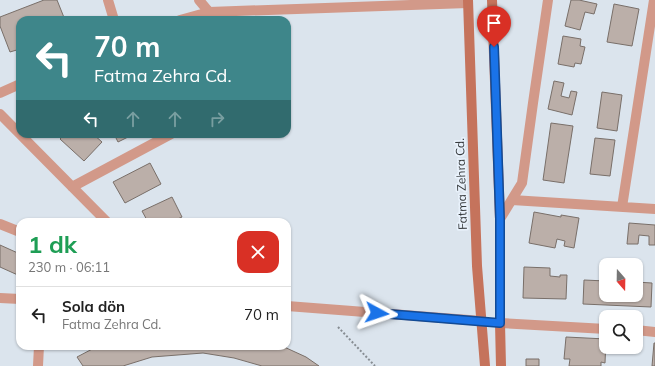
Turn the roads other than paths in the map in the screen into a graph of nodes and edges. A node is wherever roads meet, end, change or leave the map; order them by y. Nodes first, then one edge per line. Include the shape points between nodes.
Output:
1 (108, 0) edge
2 (199, 0) edge
3 (492, 0) edge
4 (548, 0) edge
5 (654, 0) edge
6 (468, 1) edge
7 (360, 3) edge
8 (209, 12) junction
9 (113, 16) edge
10 (194, 16) edge
11 (16, 86) edge
12 (0, 93) edge
13 (0, 114) edge
14 (16, 130) edge
15 (24, 138) edge
16 (164, 138) edge
17 (72, 187) junction
18 (512, 200) junction
19 (622, 207) junction
20 (655, 209) edge
21 (103, 218) edge
22 (500, 219) junction
23 (0, 224) edge
24 (16, 230) edge
25 (0, 298) edge
26 (16, 299) edge
27 (291, 306) edge
28 (482, 322) junction
29 (500, 323) junction
30 (599, 329) edge
31 (643, 331) edge
32 (655, 332) edge
33 (39, 350) edge
34 (38, 366) edge
35 (485, 366) edge
36 (501, 366) edge

1 - 9 street
2 - 8 street
3 - 22 main road
4 - 18 street via 522,183
5 - 19 street
6 - 7 street
6 - 28 main road, Fatma Zehra Cd. via 477,266
7 - 8 street
8 - 10 street
11 - 12 street
13 - 14 street
15 - 17 street
16 - 17 street
17 - 21 street
18 - 19 street
18 - 22 street
19 - 20 street
22 - 29 main road
23 - 24 street
25 - 26 street
27 - 28 street
28 - 29 main road
28 - 35 main road, Fatma Zehra Cd.
29 - 30 street
29 - 36 main road
31 - 32 street
33 - 34 street

